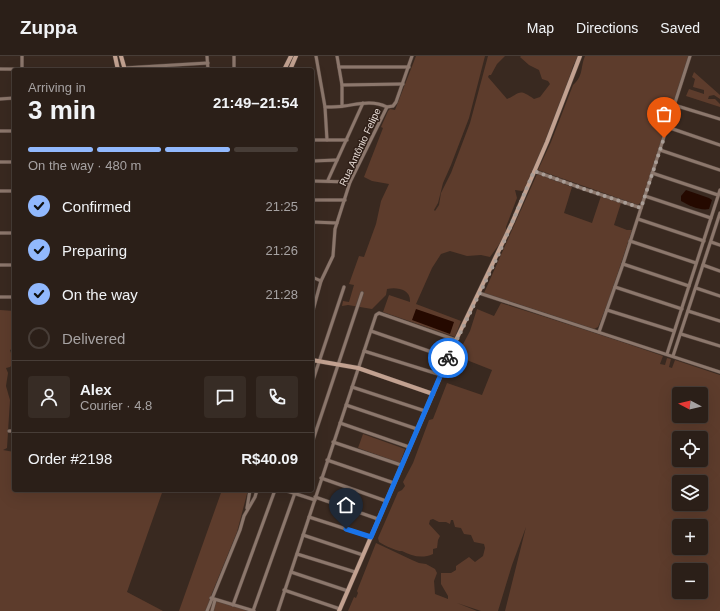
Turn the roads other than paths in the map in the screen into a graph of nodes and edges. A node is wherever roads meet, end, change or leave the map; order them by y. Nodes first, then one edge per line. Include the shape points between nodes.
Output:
1 (22, 56) edge
2 (115, 56) edge
3 (121, 56) edge
4 (207, 56) edge
5 (234, 56) edge
6 (291, 56) edge
7 (296, 56) edge
8 (316, 56) edge
9 (337, 56) edge
10 (412, 56) edge
11 (580, 56) edge
12 (690, 56) edge
13 (208, 63) junction
14 (294, 63) junction
15 (339, 66) junction
16 (409, 67) junction
17 (22, 68) edge
18 (118, 68) edge
19 (125, 68) edge
20 (139, 68) edge
21 (208, 68) edge
22 (234, 68) edge
23 (285, 68) edge
24 (291, 68) edge
25 (295, 68) edge
26 (0, 69) edge
27 (12, 70) edge
28 (403, 84) junction
29 (342, 86) junction
30 (12, 98) edge
31 (0, 99) edge
32 (363, 103) junction
33 (674, 105) junction
34 (342, 106) junction
35 (325, 107) junction
36 (387, 107) junction
37 (720, 119) edge
38 (667, 127) junction
39 (0, 131) edge
40 (12, 131) edge
41 (314, 140) edge
42 (327, 140) junction
43 (347, 140) junction
44 (720, 145) edge
45 (660, 150) junction
46 (337, 160) junction
47 (314, 161) edge
48 (0, 162) edge
49 (12, 162) edge
50 (720, 170) edge
51 (534, 171) junction
52 (652, 173) junction
53 (328, 180) junction
54 (314, 181) edge
55 (350, 182) junction
56 (720, 190) edge
57 (0, 191) edge
58 (12, 191) edge
59 (718, 195) junction
60 (645, 196) junction
61 (314, 200) edge
62 (345, 200) junction
63 (641, 208) junction
64 (720, 212) edge
65 (711, 218) junction
66 (638, 219) junction
67 (719, 220) edge
68 (314, 222) edge
69 (337, 223) junction
70 (0, 233) edge
71 (12, 233) edge
72 (704, 241) junction
73 (630, 242) junction
74 (711, 242) junction
75 (720, 245) edge
76 (701, 249) junction
77 (707, 253) junction
78 (696, 263) junction
79 (623, 264) junction
80 (0, 265) edge
81 (12, 265) edge
82 (703, 265) junction
83 (720, 271) edge
84 (314, 278) edge
85 (321, 281) junction
86 (689, 286) junction
87 (344, 287) dead end
88 (615, 287) junction
89 (696, 288) junction
90 (362, 293) dead end
91 (479, 293) junction
92 (720, 296) edge
93 (0, 297) edge
94 (12, 297) edge
95 (686, 297) junction
96 (691, 301) junction
97 (314, 307) edge
98 (682, 309) junction
99 (607, 310) junction
100 (688, 311) junction
101 (720, 321) edge
102 (371, 331) junction
103 (674, 331) junction
104 (599, 332) junction
105 (681, 334) junction
106 (456, 340) junction
107 (720, 346) edge
108 (364, 351) junction
109 (667, 354) junction
110 (673, 356) junction
111 (448, 358) junction
112 (314, 360) edge
113 (320, 361) junction
114 (339, 365) junction
115 (358, 368) junction
116 (720, 372) edge
117 (441, 375) junction
118 (314, 378) edge
119 (352, 387) junction
120 (433, 394) junction
121 (346, 405) junction
122 (425, 411) junction
123 (340, 423) junction
124 (417, 429) junction
125 (314, 437) edge
126 (334, 442) junction
127 (409, 447) junction
128 (327, 460) junction
129 (401, 465) junction
130 (321, 478) junction
131 (394, 483) junction
132 (250, 492) edge
133 (256, 492) edge
134 (274, 492) edge
135 (296, 492) edge
136 (315, 499) junction
137 (386, 501) junction
138 (247, 510) junction
139 (309, 517) junction
140 (378, 519) junction
141 (303, 535) junction
142 (371, 537) junction
143 (297, 554) junction
144 (363, 555) junction
145 (291, 572) junction
146 (356, 572) junction
147 (284, 590) junction
148 (348, 591) junction
149 (211, 598) junction
150 (215, 600) junction
151 (233, 605) junction
152 (340, 610) edge
153 (207, 611) edge
154 (212, 611) edge
155 (254, 611) edge
156 (278, 611) edge

1 - 17 street
2 - 18 street
3 - 19 street
4 - 13 street
5 - 22 street
6 - 23 street
7 - 14 street
8 - 35 street
9 - 15 street
10 - 16 street, Rua Antônio Felipe
11 - 51 street
12 - 33 street
13 - 20 street
13 - 21 street
14 - 24 street
14 - 25 street
15 - 16 street
15 - 29 street
16 - 28 street, Rua Antônio Felipe
26 - 27 street
28 - 29 street
28 - 36 street, Rua Antônio Felipe via 395,104
29 - 34 street
30 - 31 street
32 - 34 street
32 - 36 street
32 - 43 street
33 - 37 street
33 - 38 street
34 - 35 street
35 - 42 street
36 - 55 street, Rua Antônio Felipe
38 - 44 street
38 - 45 street
39 - 40 street
41 - 42 street
42 - 43 street
43 - 46 street
45 - 50 street
45 - 52 street
46 - 47 street
46 - 53 street
48 - 49 street
51 - 63 street
51 - 91 street via 498,256
52 - 59 street
52 - 60 street
53 - 54 street
53 - 55 street
55 - 62 street, Rua Antônio Felipe
56 - 59 street
57 - 58 street
59 - 65 street
60 - 63 street
60 - 65 street
61 - 62 street
62 - 69 street, Rua Antônio Felipe
63 - 66 street
64 - 67 street
65 - 72 street
66 - 72 street
66 - 73 street
67 - 74 street
68 - 69 street
69 - 85 street, Rua Antônio Felipe via 333,256
70 - 71 street
72 - 76 street
73 - 78 street
73 - 79 street
74 - 75 street
74 - 77 street
76 - 77 street
76 - 78 street
77 - 82 street
78 - 86 street
79 - 86 street
79 - 88 street
80 - 81 street
82 - 83 street
82 - 89 street
84 - 85 street
85 - 97 street, Rua Antônio Felipe
86 - 95 street
87 - 113 street
88 - 98 street
88 - 99 street
89 - 92 street
89 - 96 street
90 - 114 street
91 - 104 street
91 - 106 street
93 - 94 street
95 - 96 street
95 - 98 street
96 - 100 street
98 - 103 street
99 - 103 street
99 - 104 street
100 - 101 street
100 - 105 street
102 - 106 street via 378,313
102 - 108 street
102 - 111 street
103 - 109 street
104 - 109 street
105 - 107 street
105 - 110 street
106 - 111 street
108 - 115 street
108 - 117 street
109 - 110 street
110 - 116 street
111 - 117 street
112 - 113 street
113 - 114 street
113 - 118 street
114 - 115 street
114 - 125 street
115 - 119 street
115 - 120 street
117 - 120 street
119 - 121 street
119 - 122 street
120 - 122 street
121 - 123 street
121 - 124 street
122 - 124 street
123 - 126 street
123 - 127 street
124 - 127 street
126 - 128 street
126 - 129 street
127 - 129 street
128 - 130 street
128 - 131 street
129 - 131 street
130 - 136 street
130 - 137 street
131 - 137 street
132 - 138 street
133 - 138 street
134 - 151 street
135 - 136 street
135 - 155 street
136 - 139 street
136 - 140 street
137 - 140 street
138 - 149 street
139 - 141 street
139 - 142 street
140 - 142 street
141 - 143 street
141 - 144 street
142 - 144 street
143 - 145 street
143 - 146 street
144 - 146 street
145 - 147 street
145 - 148 street
146 - 148 street
147 - 152 street
147 - 156 street
148 - 152 street
149 - 150 street
149 - 153 street
150 - 151 street
150 - 154 street
151 - 155 street

